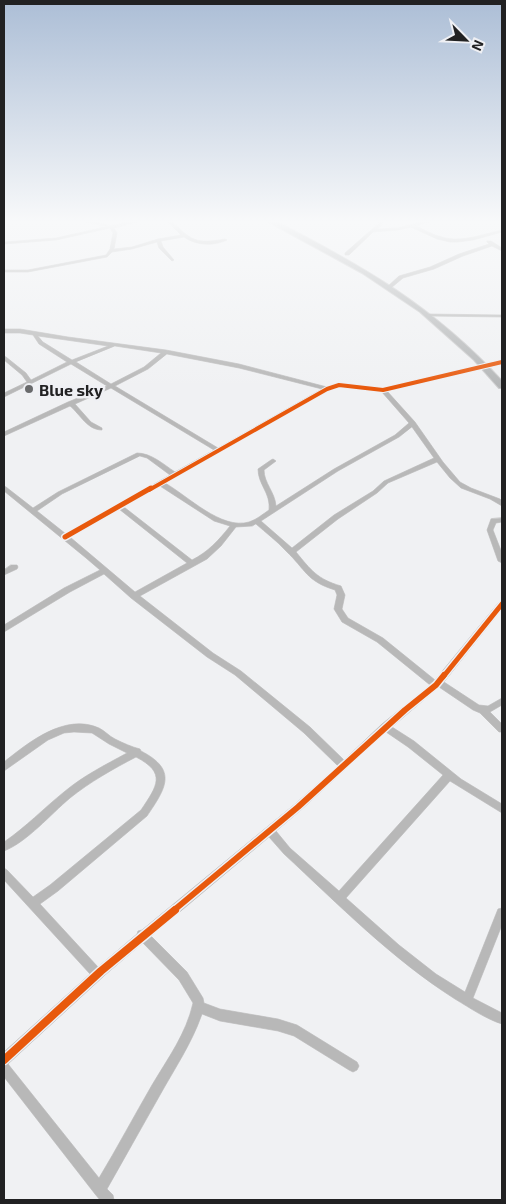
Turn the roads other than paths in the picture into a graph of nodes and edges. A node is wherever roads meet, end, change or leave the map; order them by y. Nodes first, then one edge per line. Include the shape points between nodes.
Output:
1 (373, 276) edge
2 (404, 276) edge
3 (389, 287) junction
4 (429, 315) junction
5 (502, 316) edge
6 (4, 331) edge
7 (34, 333) junction
8 (115, 345) junction
9 (166, 352) junction
10 (4, 358) edge
11 (72, 362) junction
12 (502, 362) edge
13 (485, 366) junction
14 (30, 383) junction
15 (111, 386) junction
16 (502, 386) edge
17 (328, 389) junction
18 (383, 390) junction
19 (4, 395) edge
20 (70, 403) junction
21 (413, 423) junction
22 (100, 429) dead end
23 (4, 434) edge
24 (219, 451) junction
25 (438, 459) junction
26 (273, 461) dead end
27 (175, 475) junction
28 (160, 483) junction
29 (6, 493) edge
30 (502, 504) edge
31 (120, 506) junction
32 (272, 510) junction
33 (33, 511) junction
34 (502, 520) edge
35 (257, 521) junction
36 (233, 527) junction
37 (65, 537) junction
38 (292, 552) junction
39 (502, 561) edge
40 (192, 564) junction
41 (14, 567) dead end
42 (104, 571) junction
43 (4, 573) edge
44 (134, 596) junction
45 (502, 604) edge
46 (4, 629) edge
47 (437, 683) junction
48 (502, 701) edge
49 (483, 710) junction
50 (385, 728) junction
51 (502, 729) edge
52 (138, 752) junction
53 (344, 766) junction
54 (4, 767) edge
55 (448, 776) junction
56 (502, 809) edge
57 (269, 831) junction
58 (4, 847) edge
59 (4, 873) edge
60 (339, 898) junction
61 (32, 904) junction
62 (502, 913) edge
63 (142, 935) junction
64 (97, 974) junction
65 (466, 1000) junction
66 (199, 1007) junction
67 (502, 1019) edge
68 (4, 1060) edge
69 (353, 1066) dead end
70 (4, 1068) edge
71 (99, 1190) junction
72 (108, 1200) edge

1 - 3 highway
2 - 3 street
3 - 4 highway
4 - 5 street
4 - 13 highway
6 - 7 street
7 - 8 street
7 - 11 street via 41,343
8 - 9 street
8 - 11 street
9 - 15 street via 143,371
9 - 17 street via 239,366
10 - 14 street
11 - 14 street
11 - 15 street
12 - 13 street
13 - 16 highway
13 - 18 street
14 - 19 street
15 - 20 street
15 - 24 street
17 - 18 street via 339,385
17 - 24 street
18 - 21 street
20 - 22 street via 85,421
20 - 23 street
21 - 25 street
21 - 32 street via 397,436
24 - 27 street
25 - 30 street via 458,483
25 - 38 street via 386,482
26 - 32 street via 261,469 260,474 274,500
27 - 28 street
27 - 33 street via 149,456 139,454 60,493
28 - 31 street
28 - 36 street
29 - 33 street
31 - 37 street
31 - 40 street
32 - 35 street
33 - 37 street
34 - 39 street via 493,521 490,530
35 - 36 street
35 - 38 street
36 - 40 street via 219,544
37 - 42 street
38 - 47 street via 311,575 338,588 341,595 338,609 345,620 380,640
40 - 44 street
41 - 43 street
42 - 44 street
42 - 46 street via 66,590
44 - 53 street via 238,673 307,730
45 - 47 street
47 - 49 street
47 - 50 street
48 - 49 street via 492,709
49 - 51 street
50 - 53 street
50 - 55 street via 412,744
52 - 54 street via 116,744 95,729 72,728 51,734
52 - 58 street via 105,768
52 - 61 street via 161,771 155,798 144,813
53 - 57 street
55 - 56 street
55 - 60 street
57 - 60 street
57 - 63 street
59 - 61 street
60 - 65 street via 395,949
61 - 64 street
62 - 65 street
63 - 64 street
63 - 66 street via 183,976 200,1002
64 - 68 street
65 - 67 street
66 - 69 street via 220,1015 298,1031
66 - 71 street via 184,1044
70 - 71 street
71 - 72 street

